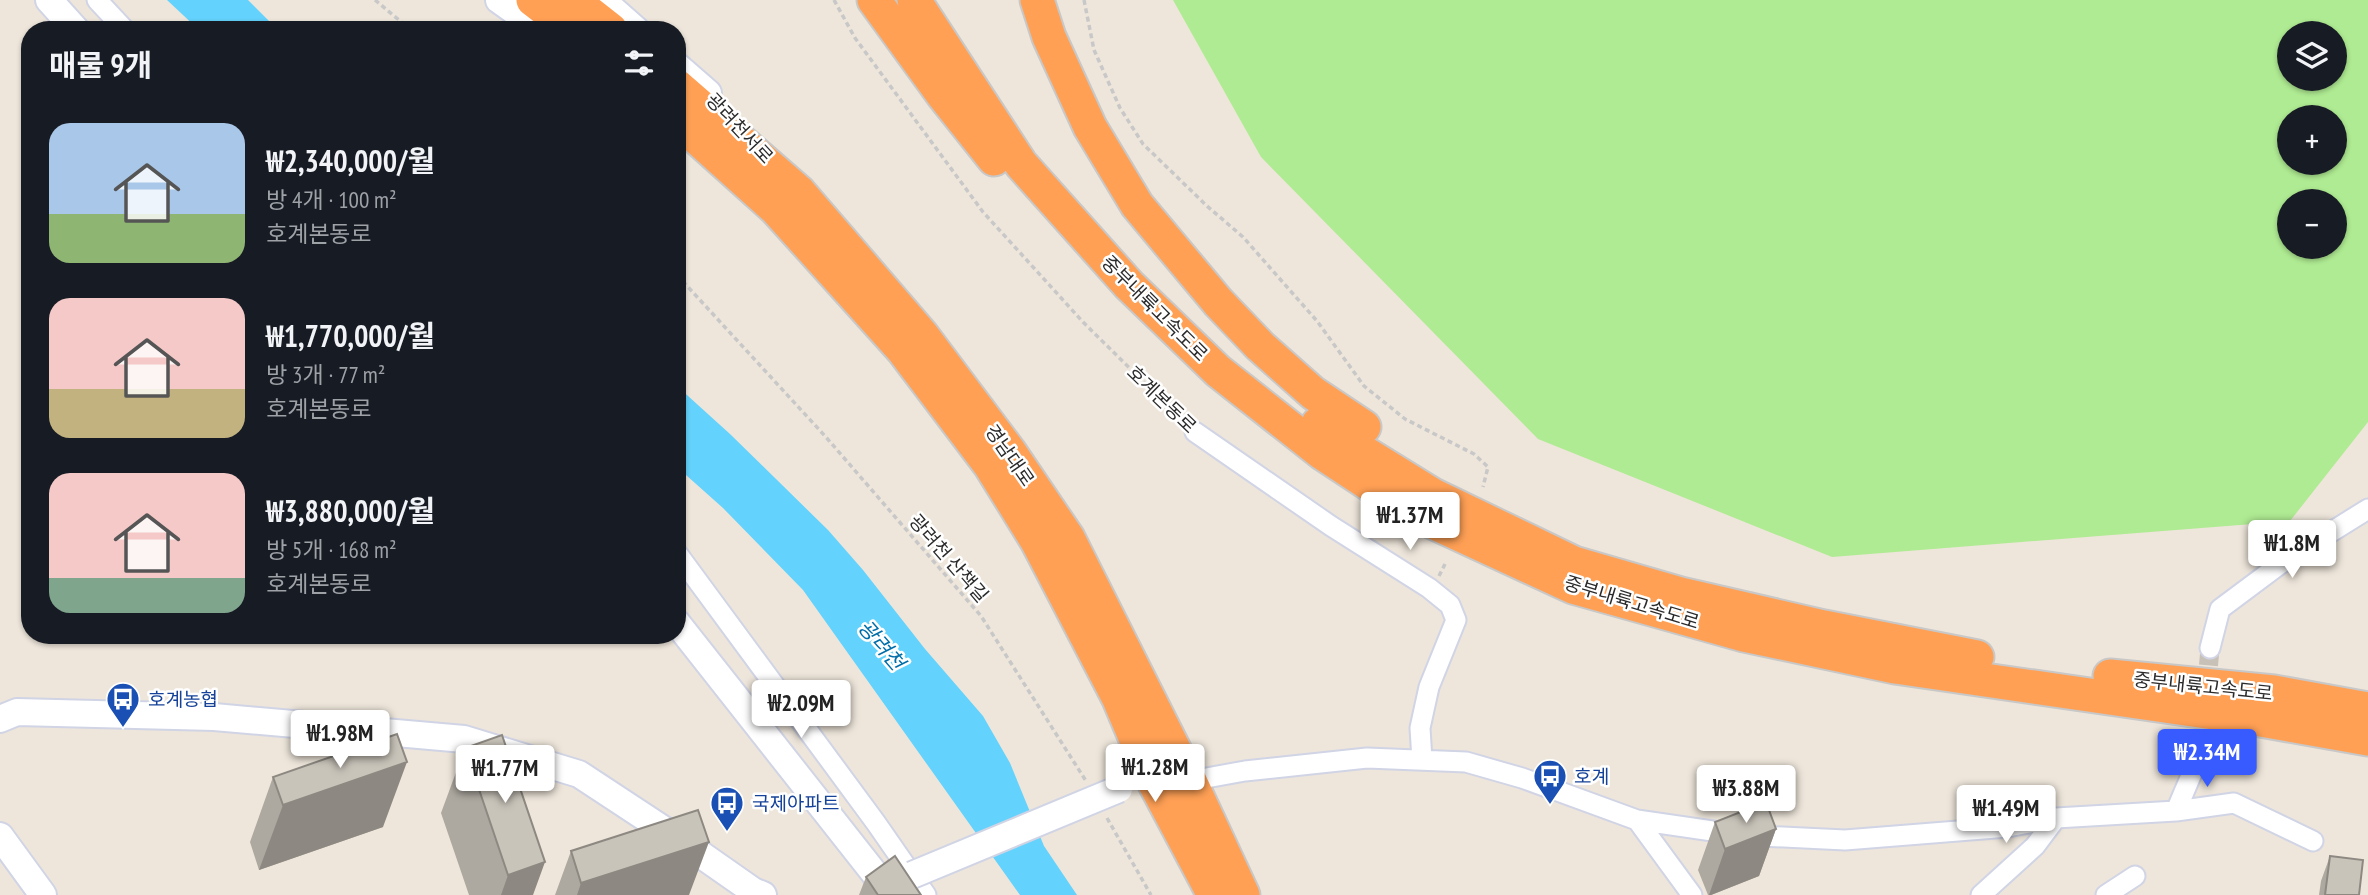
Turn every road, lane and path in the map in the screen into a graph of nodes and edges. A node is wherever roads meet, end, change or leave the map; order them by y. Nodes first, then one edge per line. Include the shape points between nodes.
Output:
1 (49, 0) edge
2 (97, 0) edge
3 (375, 0) edge
4 (499, 0) edge
5 (533, 0) edge
6 (573, 0) edge
7 (602, 0) edge
8 (834, 0) edge
9 (874, 0) edge
10 (914, 0) edge
11 (933, 0) edge
12 (1037, 0) edge
13 (1084, 0) edge
14 (68, 21) edge
15 (117, 21) edge
16 (400, 21) edge
17 (528, 21) edge
18 (560, 21) edge
19 (600, 21) edge
20 (626, 21) edge
21 (686, 74) edge
22 (686, 95) edge
23 (686, 127) edge
24 (686, 137) edge
25 (788, 201) junction
26 (686, 285) edge
27 (1195, 432) joint
28 (1322, 453) junction
29 (1483, 487) dead end
30 (2368, 509) edge
31 (686, 566) edge
32 (1681, 594) junction
33 (686, 634) edge
34 (2210, 648) tunnel mouth
35 (2368, 709) edge
36 (0, 719) edge
37 (2368, 739) edge
38 (2200, 752) tunnel mouth
39 (1422, 760) junction
40 (1153, 780) junction
41 (1190, 781) junction
42 (1086, 783) dead end
43 (2176, 811) junction
44 (1106, 816) dead end
45 (2056, 818) junction
46 (1637, 820) junction
47 (0, 836) edge
48 (2312, 841) dead end
49 (2134, 876) dead end
50 (919, 885) edge
51 (889, 891) edge
52 (43, 895) edge
53 (763, 895) edge
54 (861, 895) edge
55 (1151, 895) edge
56 (1214, 895) edge
57 (1243, 895) edge
58 (1692, 895) edge
59 (1980, 895) edge
60 (2106, 895) edge

1 - 14 street
2 - 15 street
3 - 16 path
4 - 17 street
5 - 18 highway
6 - 19 highway
7 - 20 street
8 - 27 path, 호계본동로 via 855,38 983,212 1083,322
9 - 28 highway via 943,95 1065,246 1210,382
10 - 28 highway, 중부내륙고속도로 via 1021,164 1120,275 1218,371
11 - 32 highway, 중부내륙고속도로 via 960,47 1036,154 1126,262 1223,353 1309,418 1433,495 1574,563
12 - 32 highway via 1090,127 1137,205 1259,346 1313,393 1427,469 1566,546
13 - 29 path via 1094,50 1120,108 1143,144 1243,237 1318,321 1364,386 1405,419 1474,454 1488,467
21 - 25 street, 광려천서로 via 714,99
22 - 25 highway, 경남대로
23 - 25 highway, 경남대로
24 - 25 street, 광려천서로
25 - 40 highway, 경남대로 via 990,465 1037,541 1119,699
25 - 41 highway, 경남대로 via 922,335 1009,452 1068,538
26 - 42 path, 광려천 산책길 via 981,615
27 - 39 street, 호계본동로 via 1450,605 1456,620 1429,687 1420,728
28 - 37 highway, 중부내륙고속도로 via 1413,513 1573,587 1744,635 1895,667
30 - 34 street via 2283,562 2220,609
31 - 50 street
32 - 35 highway, 중부내륙고속도로 via 1980,658 2274,692
33 - 51 street
36 - 53 street via 17,712 214,717 464,738 579,774
38 - 43 street
39 - 41 street via 1367,758
39 - 46 street via 1477,765
40 - 41 street
40 - 50 street, bridge via 1119,789
40 - 56 highway, 경남대로
41 - 57 highway, 경남대로
43 - 45 street
43 - 48 street via 2234,803
44 - 55 path
45 - 46 street via 2008,827 1845,840 1740,835
45 - 59 street via 2035,846
46 - 58 street
47 - 52 street
49 - 60 street
50 - 51 street
51 - 54 street

